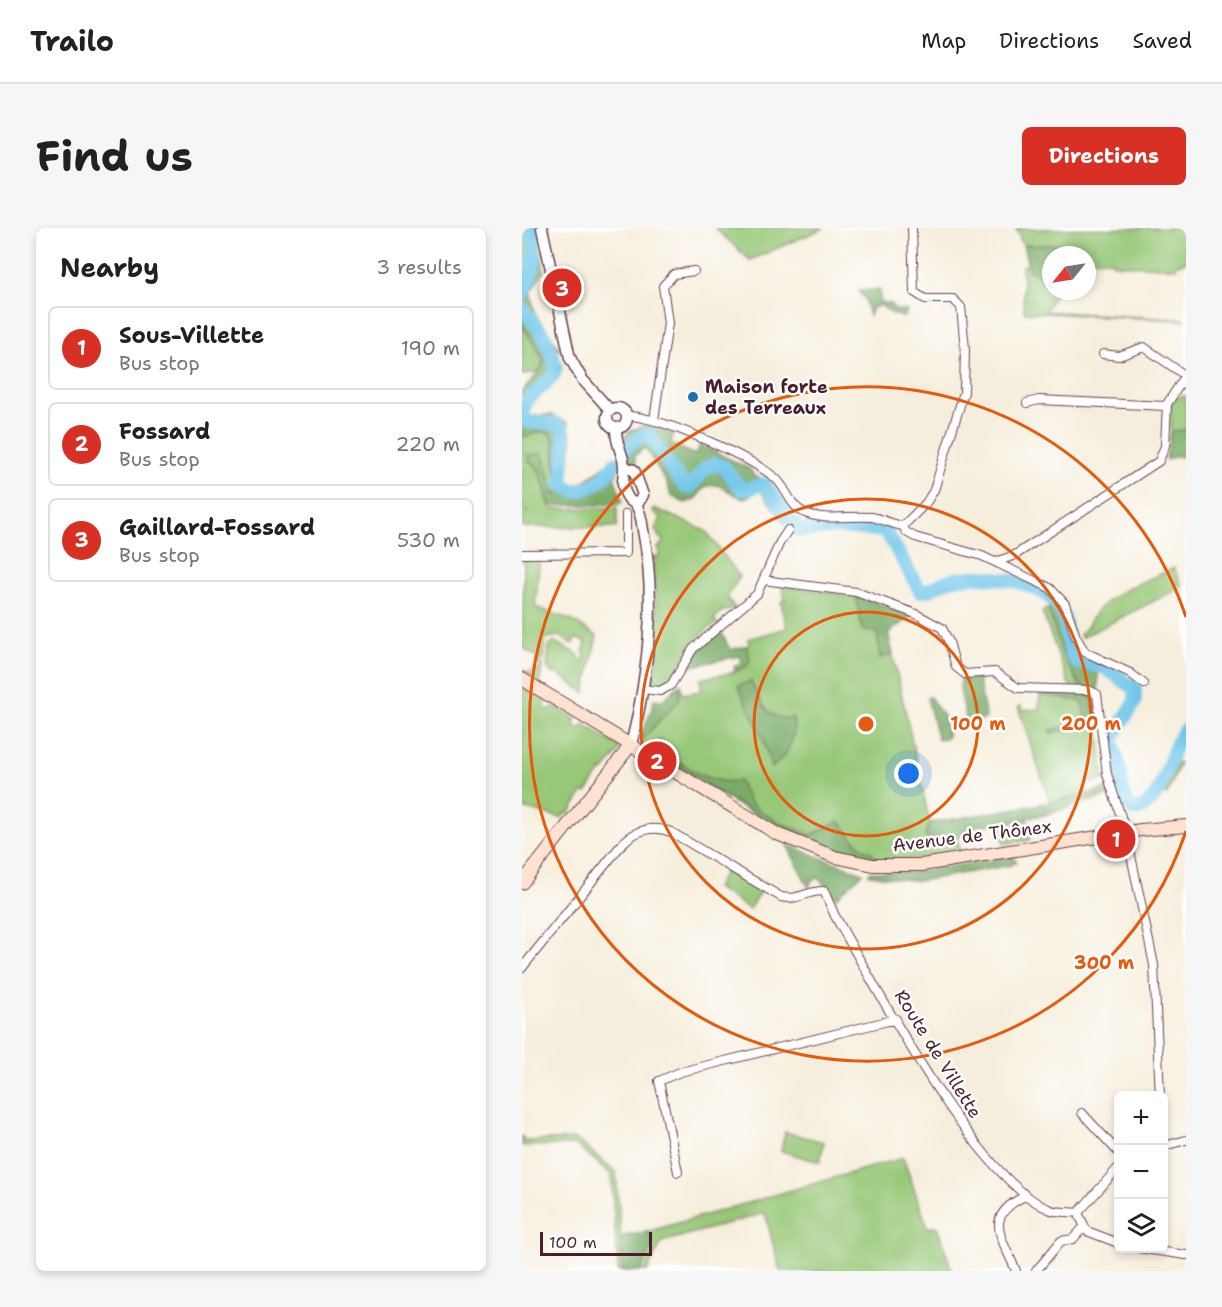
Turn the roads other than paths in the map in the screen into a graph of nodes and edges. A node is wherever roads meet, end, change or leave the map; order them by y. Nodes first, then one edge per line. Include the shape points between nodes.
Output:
1 (542, 228) edge
2 (912, 228) edge
3 (694, 271) dead end
4 (1103, 354) dead end
5 (1186, 375) edge
6 (1027, 403) dead end
7 (1166, 406) junction
8 (610, 410) junction
9 (627, 416) junction
10 (654, 420) junction
11 (616, 428) junction
12 (626, 514) dead end
13 (903, 526) junction
14 (788, 530) dead end
15 (522, 554) edge
16 (996, 562) junction
17 (764, 580) junction
18 (522, 679) edge
19 (1144, 684) dead end
20 (642, 690) junction
21 (631, 745) junction
22 (1186, 826) edge
23 (1126, 832) junction
24 (522, 883) edge
25 (522, 968) edge
26 (896, 1019) junction
27 (1160, 1091) edge
28 (1082, 1113) dead end
29 (1186, 1140) edge
30 (1168, 1145) edge
31 (1114, 1147) edge
32 (678, 1172) dead end
33 (1114, 1173) edge
34 (1024, 1196) junction
35 (1078, 1213) junction
36 (1083, 1228) junction
37 (1114, 1242) edge
38 (1168, 1252) edge
39 (1186, 1255) edge
40 (1016, 1271) edge
41 (1036, 1271) edge

1 - 8 street via 570,358 582,379
2 - 13 street via 914,292 925,299 953,299 961,307 965,385 934,490
3 - 10 street via 674,274 663,286 668,323
4 - 5 street via 1119,356 1144,347
5 - 7 street
6 - 7 street via 1039,400
7 - 16 street via 1165,446 1156,463 1015,555
8 - 9 street via 620,408
8 - 11 street via 607,421
9 - 10 street
9 - 11 street via 625,424
10 - 13 street via 771,474 804,512 874,518
11 - 20 street via 616,445 625,467 634,470 642,495 637,505 650,576
12 - 15 street via 626,553
13 - 16 street via 908,534 919,539
14 - 17 street
16 - 19 street via 1050,588 1065,604 1085,652
17 - 20 street via 744,607 693,649 671,685 660,691
17 - 23 street via 856,592 933,622 945,632 956,667 965,674 993,672 1018,688 1094,691 1099,700 1107,774
18 - 21 main road, Avenue de Thônex
20 - 21 street
21 - 23 main road, Avenue de Thônex via 786,839 855,862 922,865
21 - 24 main road
22 - 23 main road, Avenue de Thônex
23 - 27 street via 1154,965
25 - 26 street, Route de Villette via 623,842 642,830 657,829 671,832 781,897 797,899 826,892 834,916
26 - 32 street via 680,1072 659,1082
26 - 34 street, Route de Villette via 960,1124
28 - 31 street
29 - 30 street
33 - 35 street
34 - 35 street, Route de Villette via 1053,1211
34 - 40 street via 1006,1205 998,1222
35 - 36 street
36 - 37 street
36 - 41 street via 1073,1239 1061,1241
38 - 39 street

